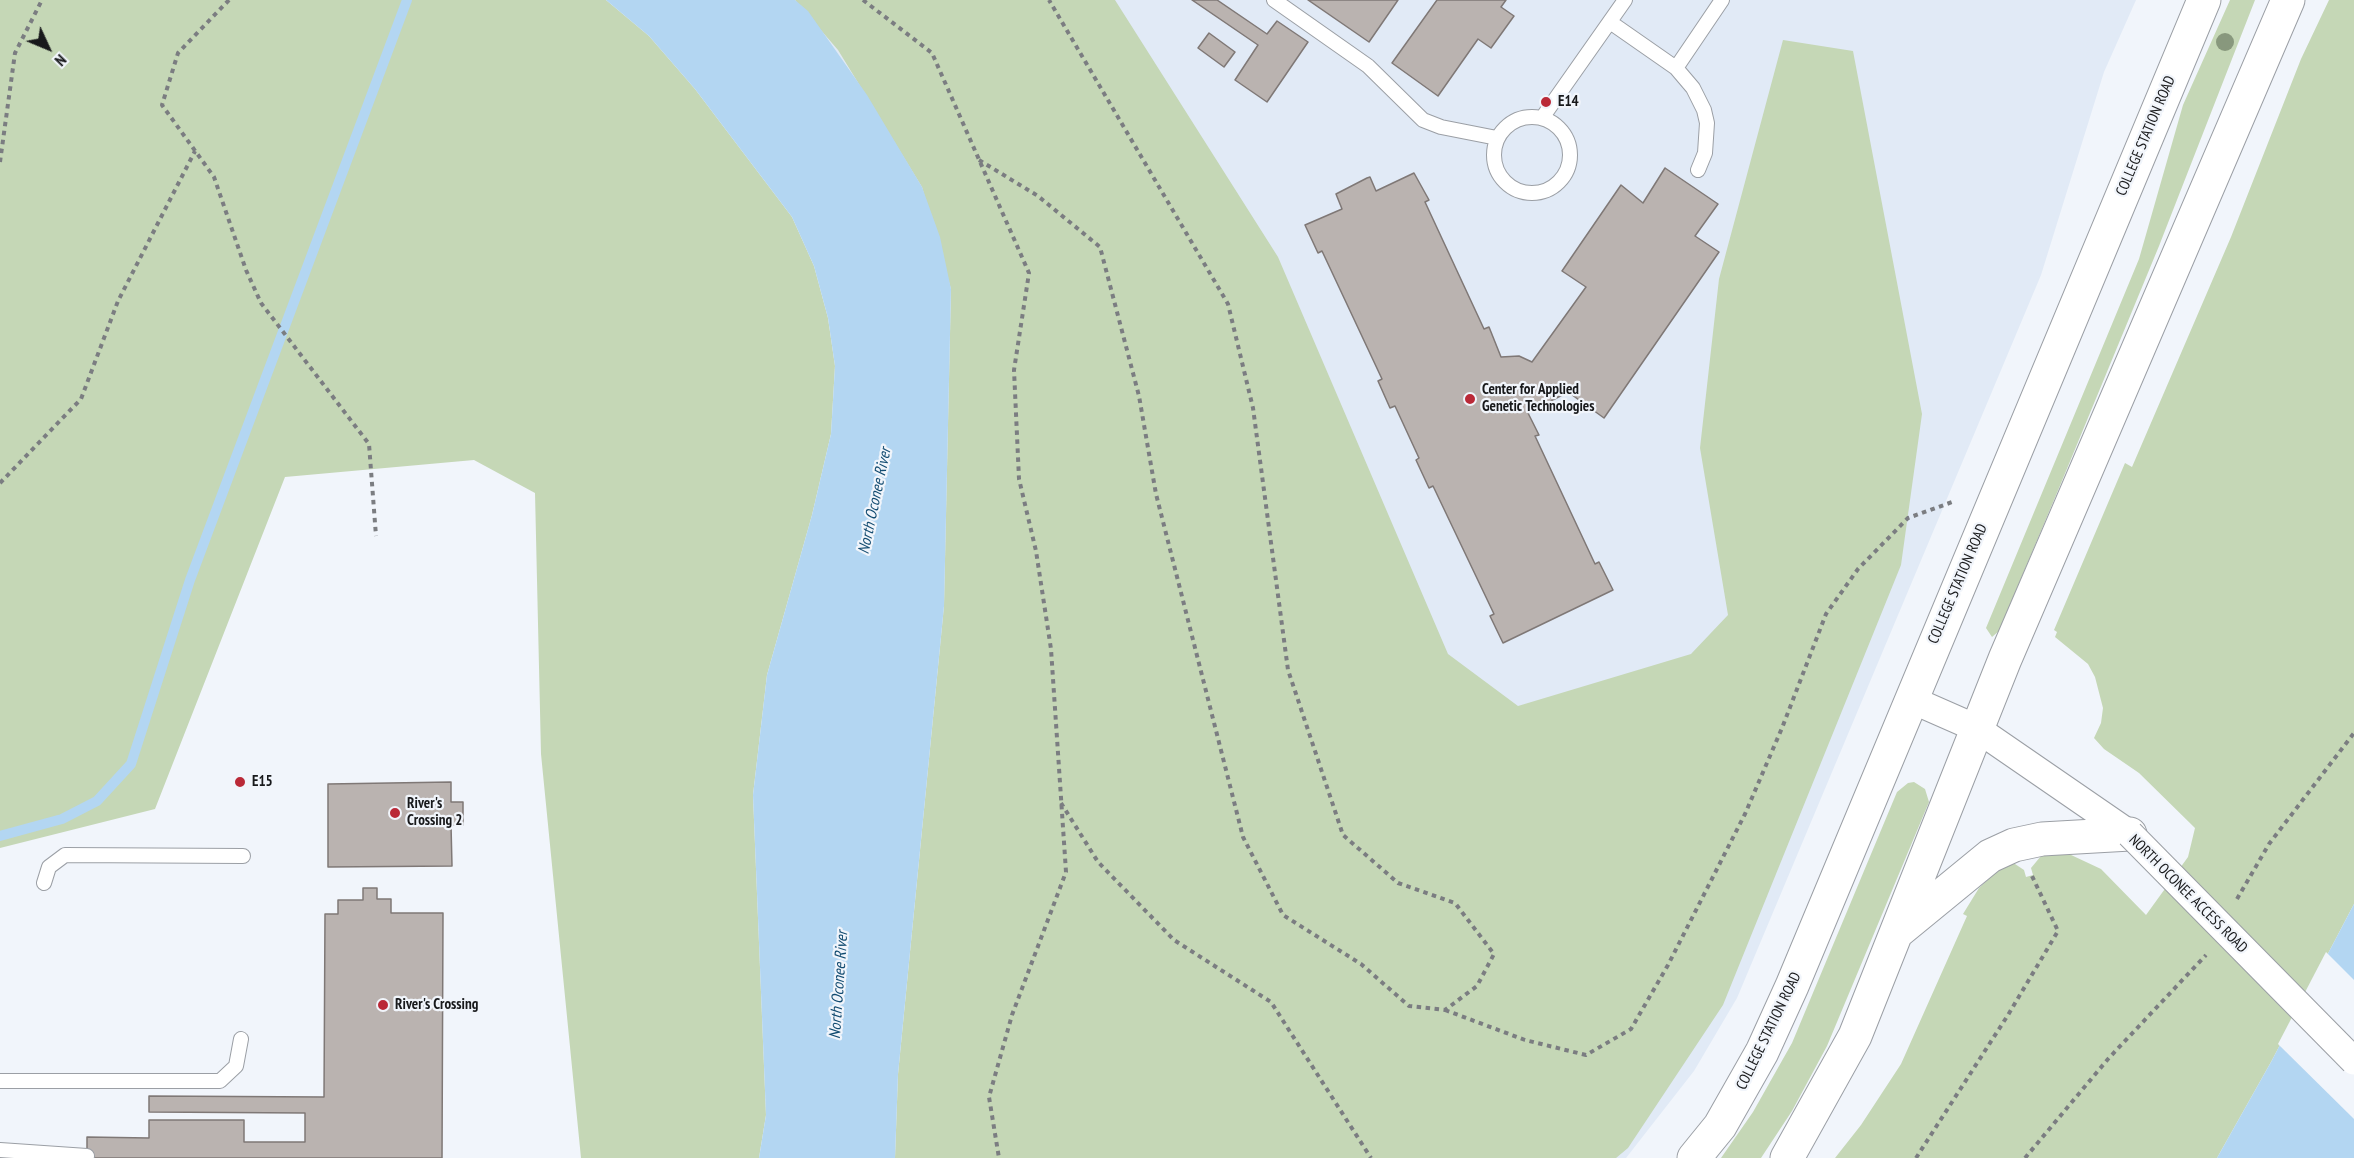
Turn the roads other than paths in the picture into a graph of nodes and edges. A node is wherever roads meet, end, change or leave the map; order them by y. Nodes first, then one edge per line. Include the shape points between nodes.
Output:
1 (1274, 0) edge
2 (1625, 0) edge
3 (1722, 0) edge
4 (2204, 0) edge
5 (2288, 0) edge
6 (1610, 22) junction
7 (1676, 68) junction
8 (1542, 118) junction
9 (1497, 138) junction
10 (1698, 170) dead end
11 (1910, 699) junction
12 (1976, 728) junction
13 (2130, 834) junction
14 (243, 856) dead end
15 (44, 884) dead end
16 (1895, 934) junction
17 (241, 1039) dead end
18 (2354, 1061) edge
19 (0, 1081) edge
20 (0, 1150) edge
21 (87, 1156) dead end
22 (1694, 1158) edge
23 (1787, 1158) edge

1 - 9 lane via 1368,66 1423,120
2 - 6 lane
3 - 7 lane
4 - 11 main road, COLLEGE STATION ROAD
5 - 12 main road
6 - 7 lane
6 - 8 lane
7 - 10 lane via 1699,98 1707,123 1706,153
8 - 9 lane via 1516,120
8 - 9 lane via 1564,133 1569,146 1570,159 1559,183 1548,190 1521,192 1500,177 1495,165
11 - 12 street, NORTH OCONEE ACCESS ROAD
11 - 22 main road, COLLEGE STATION ROAD via 1762,1052 1720,1126
12 - 13 street, NORTH OCONEE ACCESS ROAD
12 - 16 main road
13 - 16 main road via 2042,839 2014,845 1990,856
13 - 18 street, NORTH OCONEE ACCESS ROAD, bridge
14 - 15 lane via 65,855 50,867
16 - 23 main road via 1855,1036
17 - 19 lane via 236,1066 220,1081
20 - 21 lane

